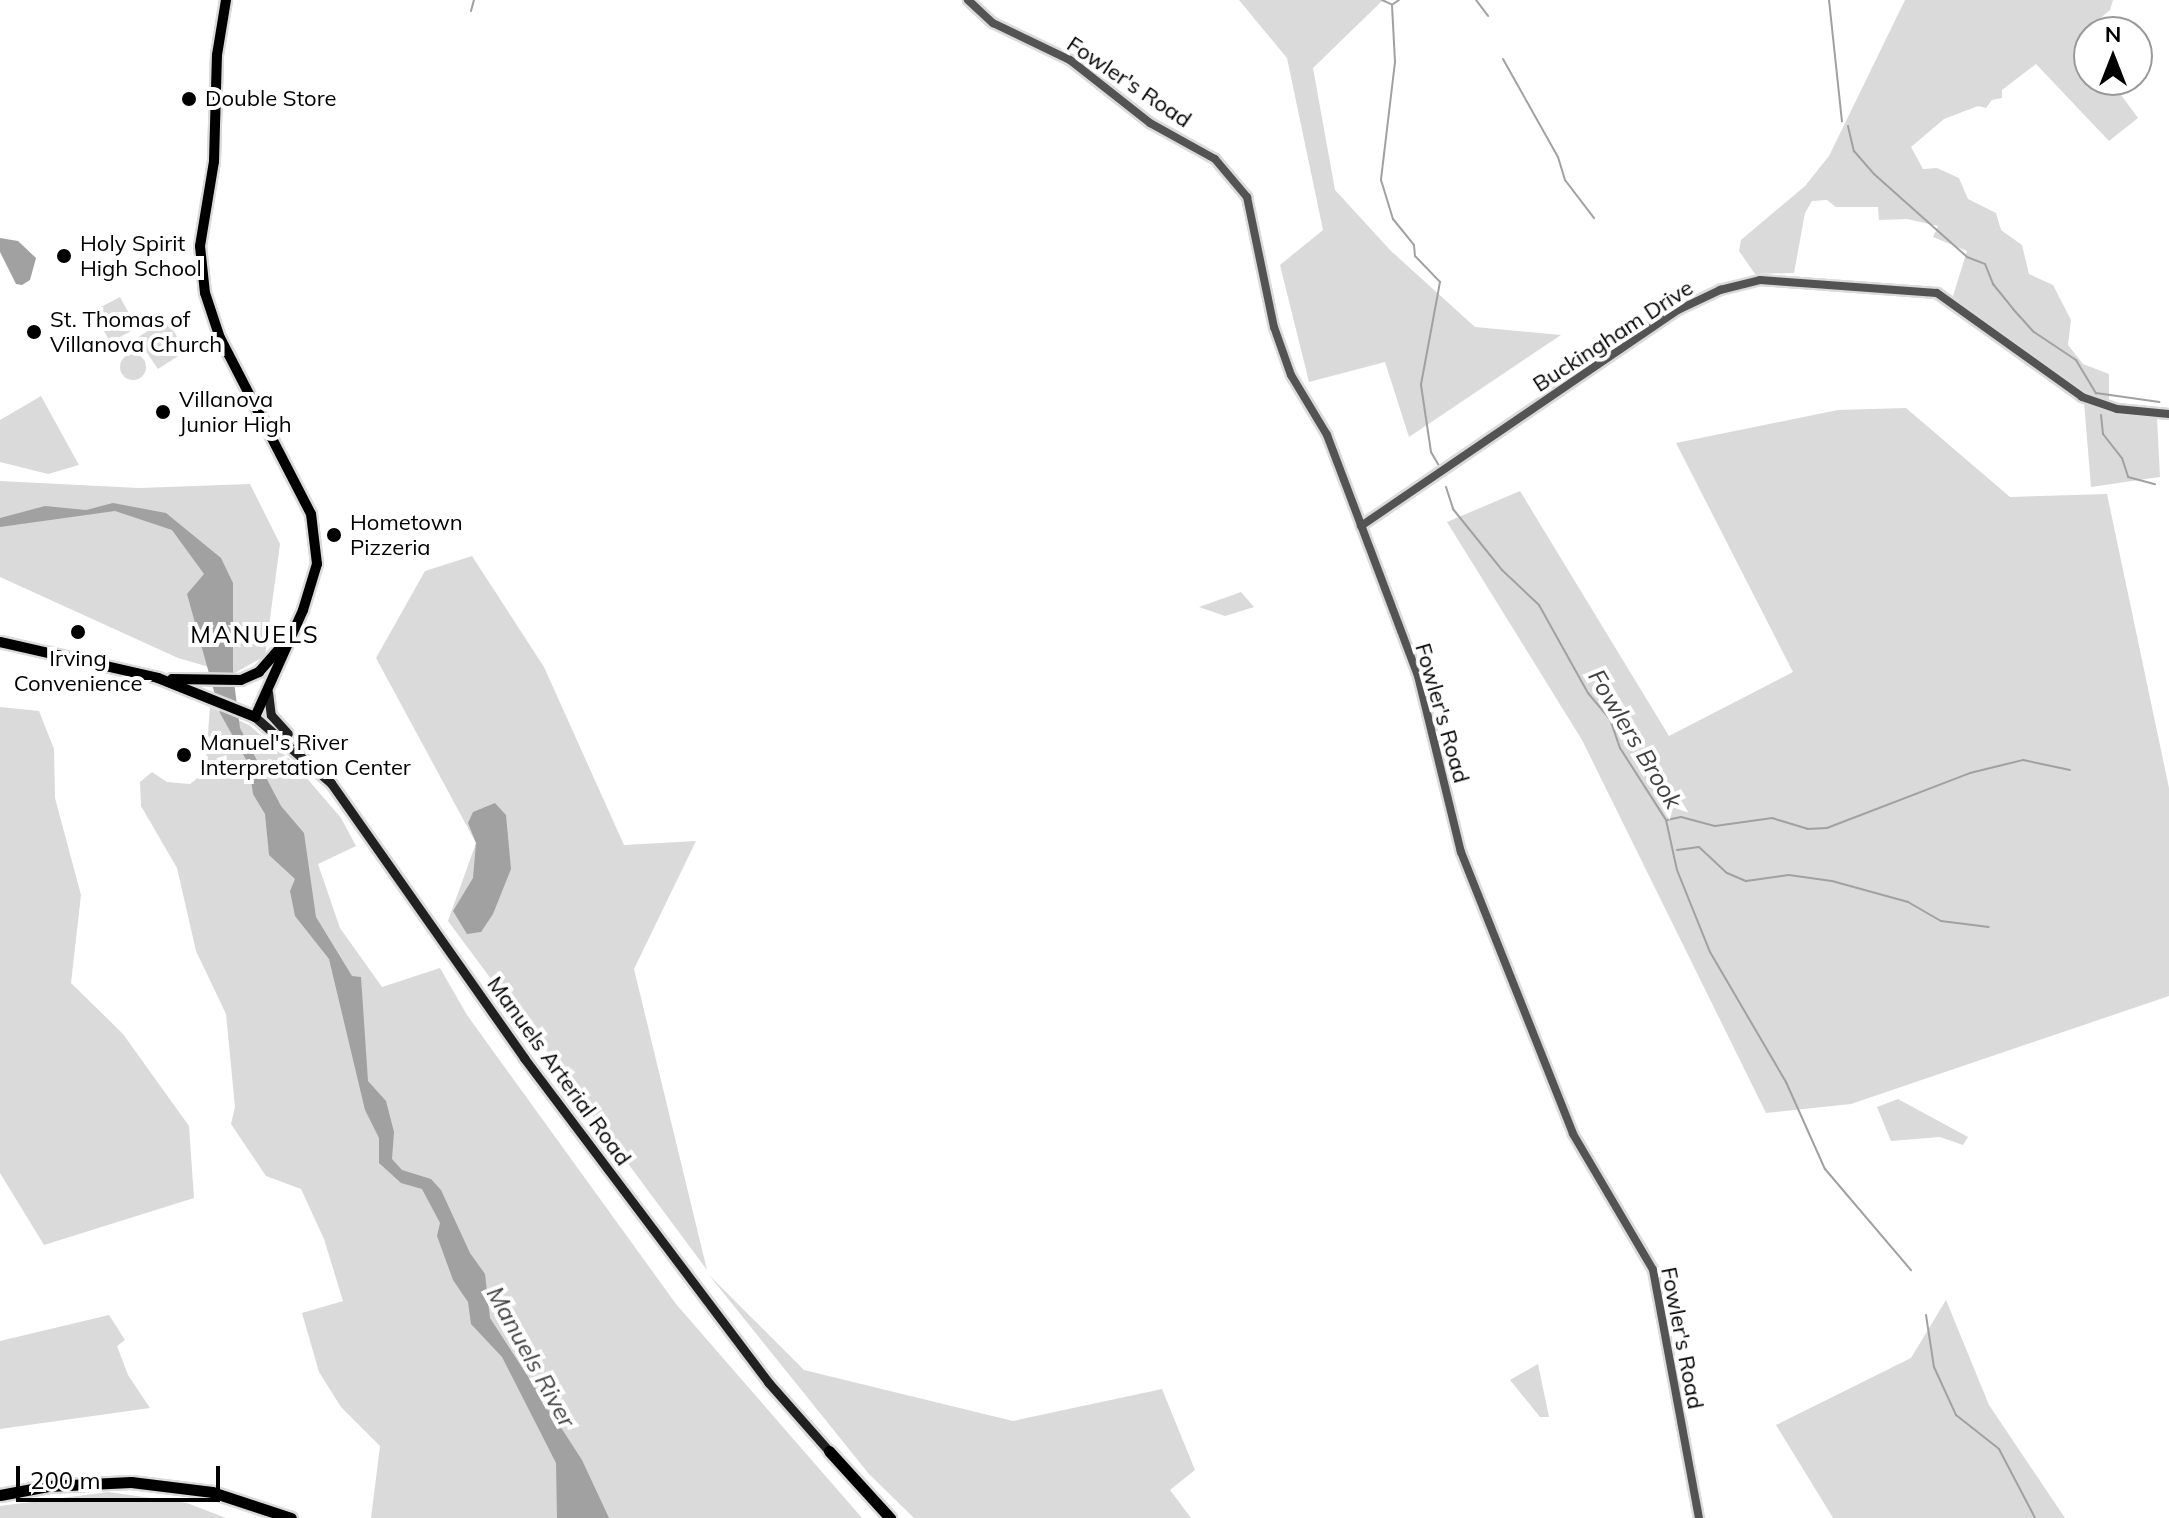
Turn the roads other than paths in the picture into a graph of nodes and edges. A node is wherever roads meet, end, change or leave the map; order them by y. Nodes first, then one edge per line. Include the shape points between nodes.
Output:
1 (226, 0) edge
2 (968, 0) edge
3 (2169, 414) edge
4 (1361, 526) junction
5 (293, 632) junction
6 (0, 642) edge
7 (158, 678) junction
8 (268, 692) junction
9 (255, 717) junction
10 (304, 756) junction
11 (829, 1451) junction
12 (0, 1495) edge
13 (291, 1518) edge
14 (879, 1518) edge
15 (890, 1518) edge
16 (1699, 1518) edge

1 - 5 main road via 217,55 214,161 200,246 205,293 220,338 311,514 317,564
2 - 4 street, Fowler's Road via 999,26 1074,62 1150,123 1215,159 1239,182 1253,212 1266,298 1291,375 1327,435
3 - 4 street, Buckingham Drive via 2117,409 2082,397 1937,293 1760,280 1720,290 1678,310
4 - 16 street, Fowler's Road via 1418,676 1461,852 1573,1134 1653,1270
5 - 7 main road via 259,672 241,680
5 - 8 main road
6 - 7 main road
7 - 9 main road
8 - 9 main road
8 - 10 main road via 271,715
9 - 10 main road, Manuels Arterial Road
10 - 11 main road, Manuels Arterial Road via 375,843 536,1073 768,1382
11 - 14 highway
11 - 15 highway
12 - 13 highway via 48,1486 131,1482 212,1492

